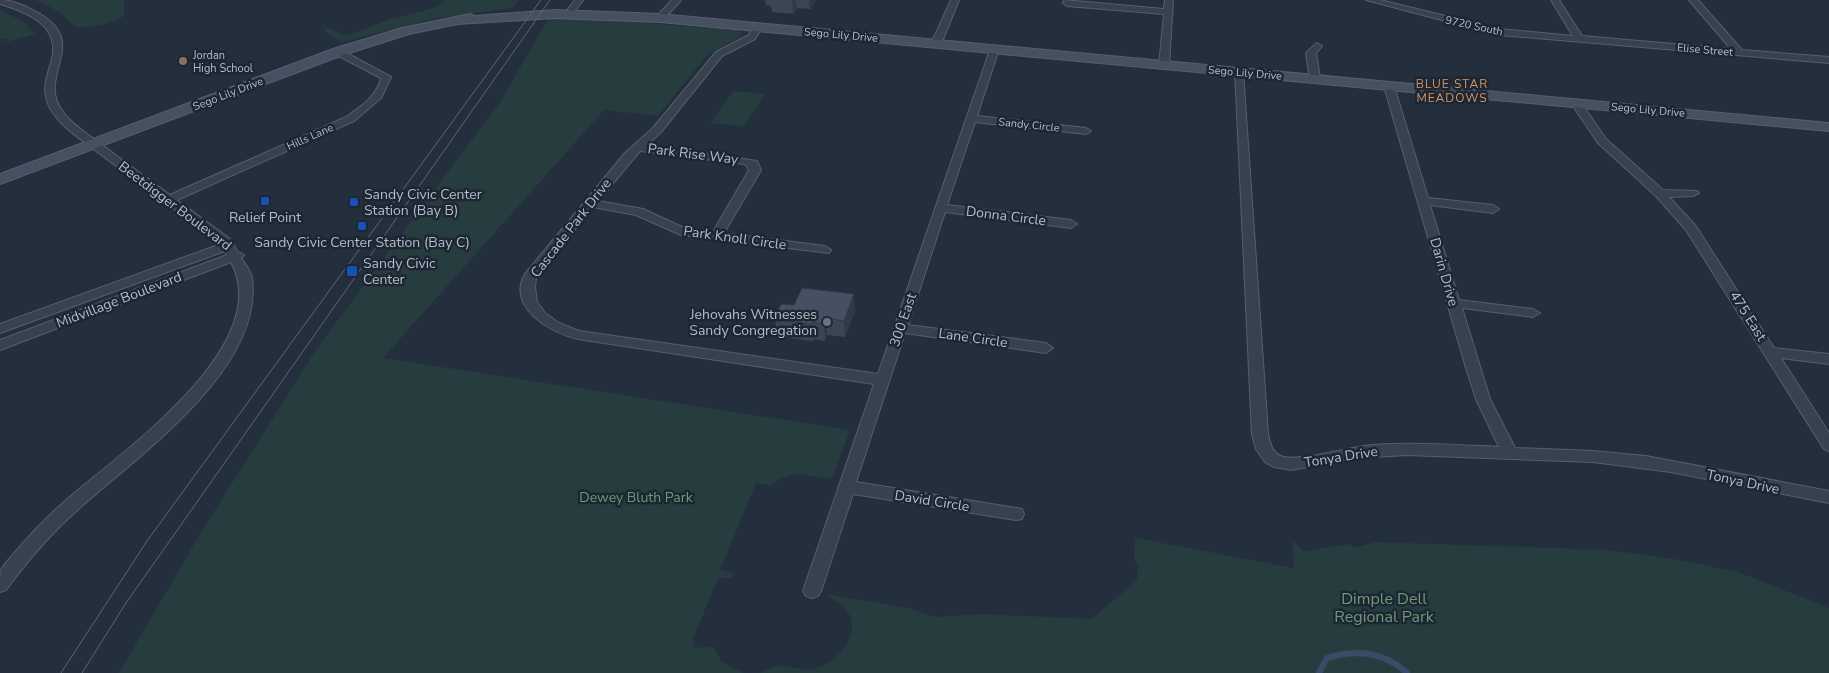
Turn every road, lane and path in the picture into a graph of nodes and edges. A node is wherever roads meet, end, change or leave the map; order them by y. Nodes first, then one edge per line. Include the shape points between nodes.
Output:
1 (677, 0) edge
2 (955, 0) edge
3 (1169, 0) edge
4 (1370, 0) edge
5 (1413, 0) edge
6 (1555, 0) edge
7 (1693, 0) edge
8 (0, 2) edge
9 (1068, 2) edge
10 (575, 5) edge
11 (1403, 9) junction
12 (1168, 12) junction
13 (660, 18) junction
14 (459, 21) junction
15 (758, 27) junction
16 (1580, 40) junction
17 (936, 44) junction
18 (1317, 46) dead end
19 (994, 49) junction
20 (338, 52) junction
21 (1740, 53) junction
22 (1829, 60) edge
23 (1164, 65) junction
24 (1238, 72) junction
25 (1315, 79) junction
26 (1389, 86) junction
27 (1576, 103) junction
28 (971, 118) junction
29 (1829, 127) edge
30 (1086, 131) dead end
31 (93, 144) junction
32 (638, 147) junction
33 (0, 179) edge
34 (1693, 193) dead end
35 (1660, 194) junction
36 (168, 200) junction
37 (1423, 201) junction
38 (589, 203) junction
39 (941, 208) junction
40 (1493, 209) dead end
41 (1071, 224) dead end
42 (716, 236) junction
43 (233, 250) junction
44 (825, 250) dead end
45 (1453, 303) junction
46 (1533, 313) dead end
47 (901, 328) junction
48 (0, 330) edge
49 (0, 345) edge
50 (1046, 348) dead end
51 (1770, 352) junction
52 (1829, 359) edge
53 (883, 380) junction
54 (1829, 445) edge
55 (1510, 453) junction
56 (847, 487) junction
57 (1829, 497) edge
58 (1016, 514) dead end
59 (0, 585) edge
60 (812, 591) dead end

1 - 13 street
2 - 17 street
3 - 12 street
4 - 11 street, 9720 South
5 - 11 street
6 - 16 street
7 - 21 street
8 - 31 street, Beetdigger Boulevard via 32,13 55,31 59,48 50,81 51,98 62,118
9 - 12 street
10 - 13 main road, Sego Lily Drive
10 - 14 main road, Sego Lily Drive
11 - 16 street, 9720 South via 1453,26
12 - 23 street
13 - 14 main road, Sego Lily Drive via 555,14
13 - 15 main road, Sego Lily Drive
14 - 20 main road, Sego Lily Drive via 406,31
15 - 17 main road, Sego Lily Drive
15 - 32 street, Cascade Park Drive via 752,37 719,54 657,130
16 - 21 street, Elise Street
17 - 19 main road, Sego Lily Drive
18 - 25 street via 1311,53
19 - 23 main road, Sego Lily Drive
19 - 28 street, 300 East
20 - 31 main road, Sego Lily Drive
20 - 36 street, Hills Lane via 386,77 386,85 363,111
21 - 22 street, Elise Street
23 - 24 main road, Sego Lily Drive
24 - 25 main road, Sego Lily Drive
24 - 55 street, Tonya Drive via 1260,434 1264,451 1272,459 1294,464 1374,450
25 - 26 main road, Sego Lily Drive
26 - 27 main road, Sego Lily Drive
26 - 37 street, Darin Drive
27 - 29 main road, Sego Lily Drive
27 - 35 street, 475 East via 1602,141
28 - 30 street, Sandy Circle
28 - 39 street, 300 East
31 - 33 main road, Sego Lily Drive
31 - 36 street, Beetdigger Boulevard
32 - 38 street, Cascade Park Drive
32 - 42 street, Park Rise Way via 754,164 755,170
34 - 35 street
35 - 51 street, 475 East via 1704,247
36 - 43 street, Beetdigger Boulevard
37 - 40 street
37 - 45 street, Darin Drive
38 - 42 street, Park Knoll Circle via 630,209 672,228
38 - 53 street, Cascade Park Drive via 530,277 528,293 535,310 559,330
39 - 41 street, Donna Circle
39 - 47 street, 300 East
42 - 44 street, Park Knoll Circle
43 - 48 street, Midvillage Boulevard
43 - 49 street, Midvillage Boulevard
43 - 59 street, Beetdigger Boulevard via 246,271 246,306 236,335 217,367 158,433 49,526
45 - 46 street
45 - 55 street, Darin Drive via 1483,399
47 - 50 street, Lane Circle
47 - 53 street, 300 East
51 - 52 street
51 - 54 street, 475 East
53 - 56 street, 300 East
55 - 57 street, Tonya Drive via 1622,459
56 - 58 street, David Circle
56 - 60 street, 300 East

